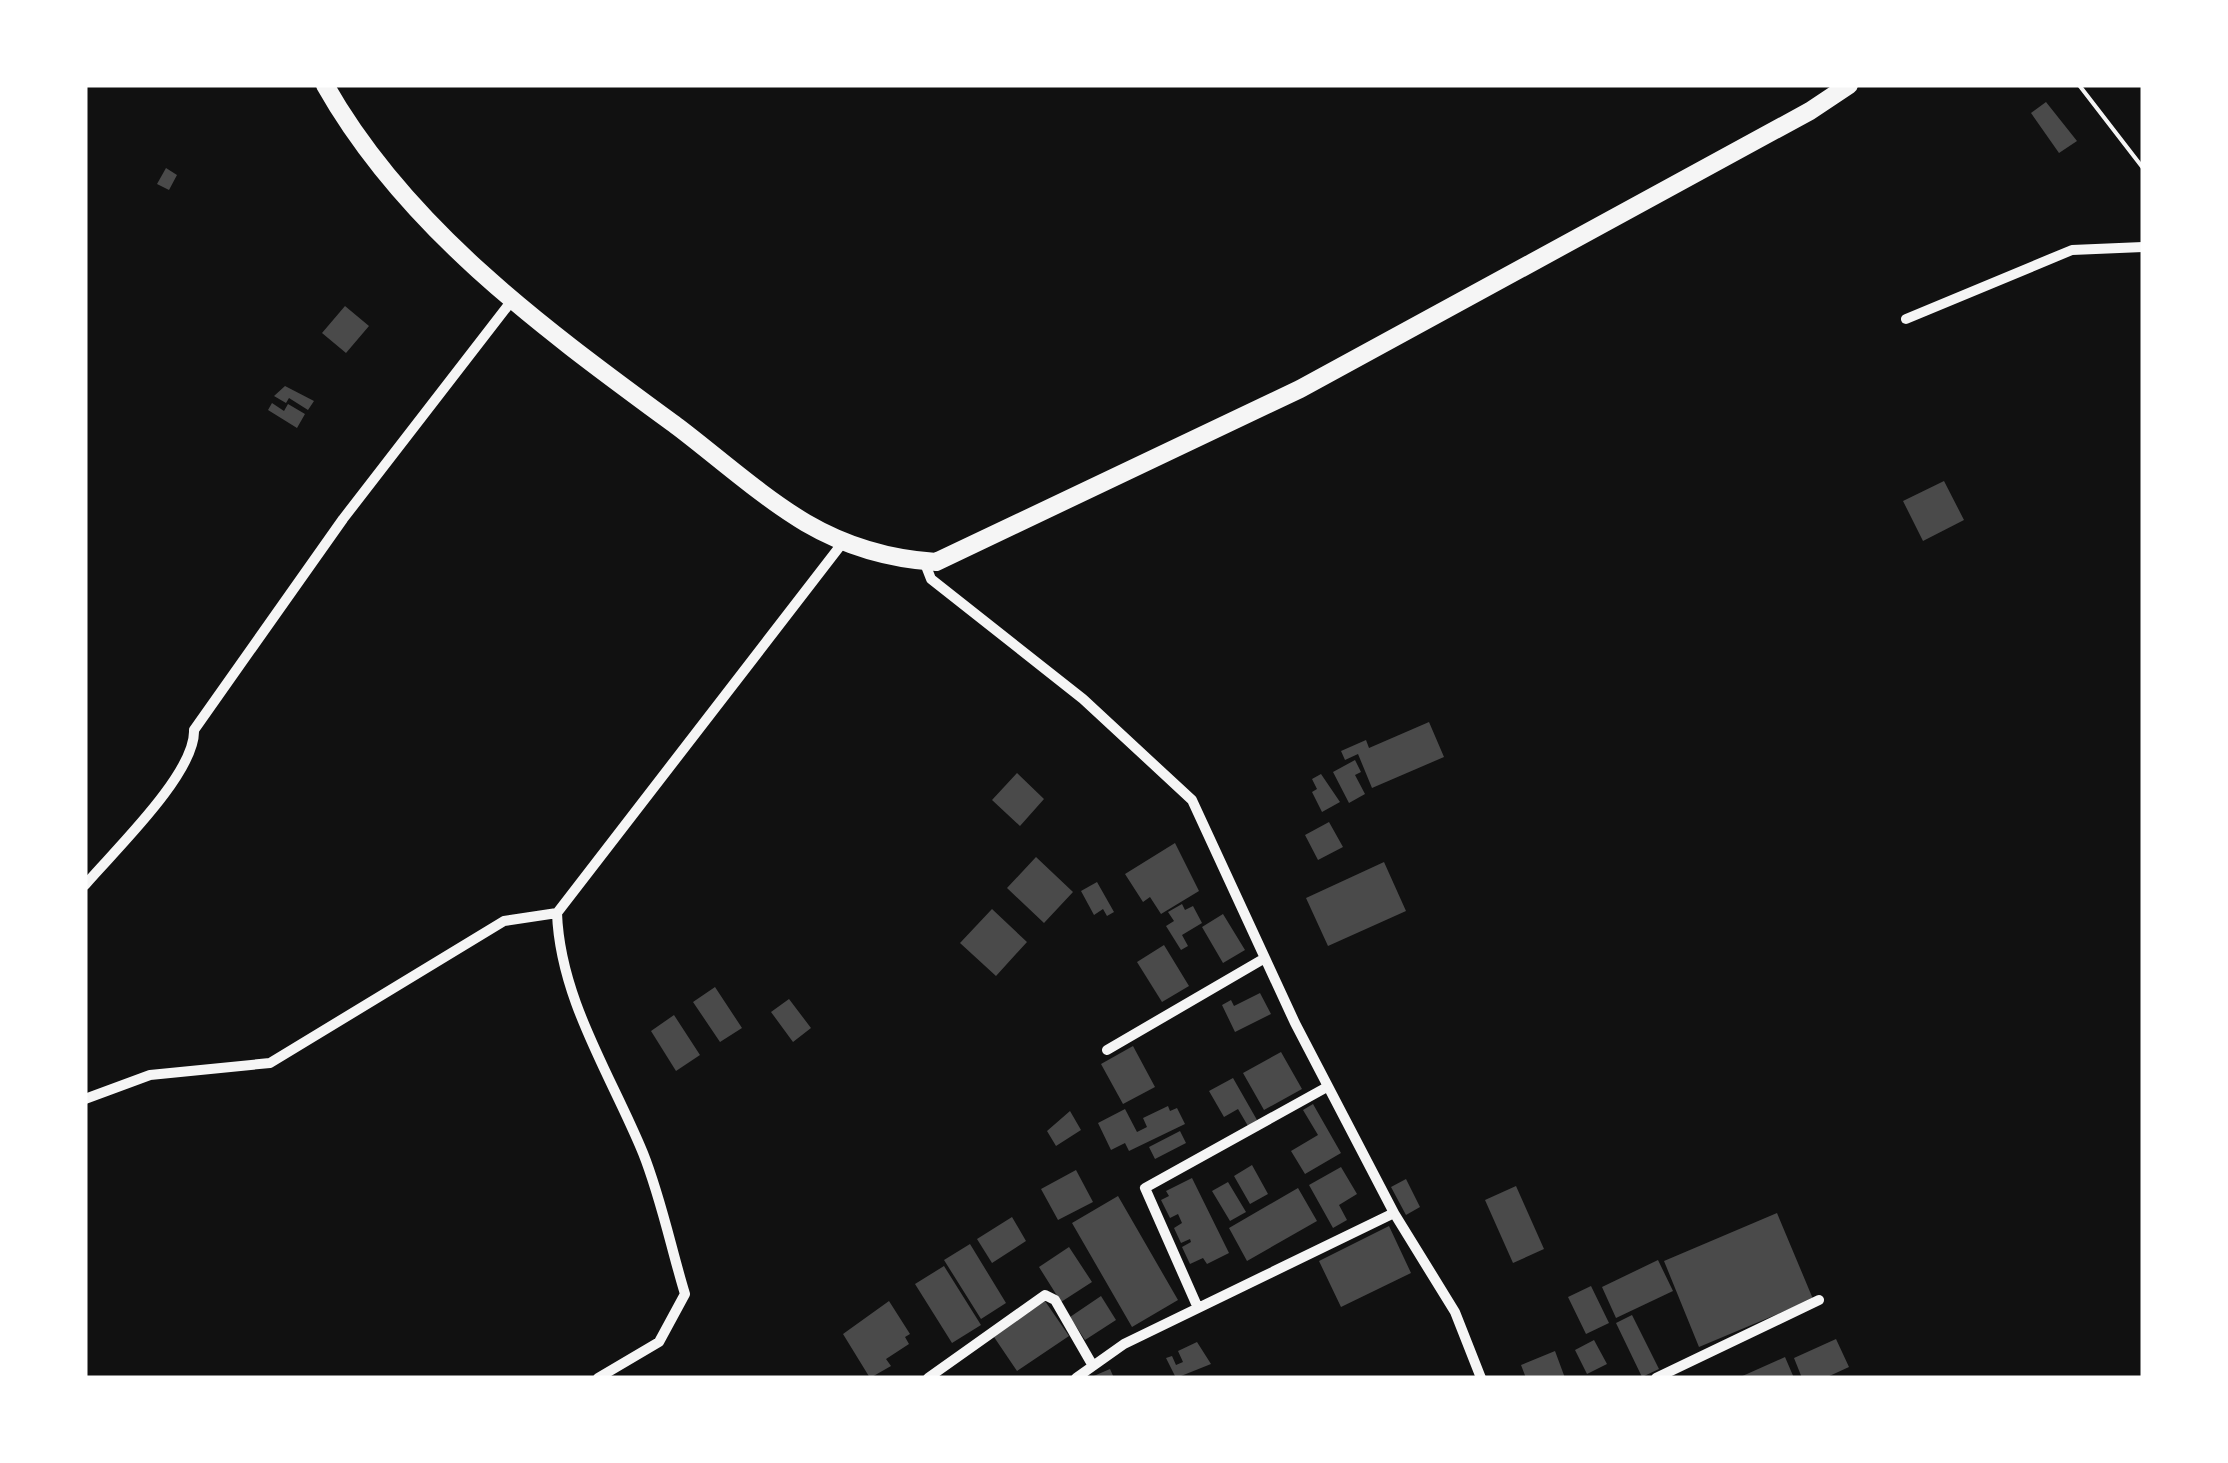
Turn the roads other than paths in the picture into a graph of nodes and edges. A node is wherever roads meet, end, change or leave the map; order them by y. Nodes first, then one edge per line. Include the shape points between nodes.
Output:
1 (325, 85) edge
2 (1849, 85) edge
3 (2143, 247) edge
4 (513, 299) junction
5 (1906, 319) dead end
6 (844, 541) junction
7 (924, 562) junction
8 (85, 886) edge
9 (557, 914) junction
10 (1264, 958) junction
11 (1107, 1050) dead end
12 (1327, 1086) junction
13 (85, 1099) edge
14 (1394, 1213) junction
15 (1819, 1300) dead end
16 (1198, 1308) junction
17 (1093, 1366) junction
18 (598, 1378) edge
19 (928, 1378) edge
20 (1076, 1378) edge
21 (1481, 1378) edge
22 (1656, 1378) edge

1 - 4 street via 398,190
2 - 7 street via 1300,389 936,562
3 - 5 street via 2072,250
4 - 6 street via 794,514
4 - 8 street via 365,490 194,730 195,742 174,781
6 - 7 street via 894,560
6 - 9 street
7 - 10 street via 931,578 1083,698 1192,800
9 - 13 street via 504,921 270,1063 150,1074
9 - 18 street via 567,982 644,1157 685,1294 659,1342
10 - 11 street
10 - 12 street
12 - 14 street
12 - 16 street via 1146,1188
14 - 16 street
14 - 21 street via 1455,1312
15 - 22 street
16 - 17 street
17 - 19 street via 1055,1300 1045,1295
17 - 20 street

